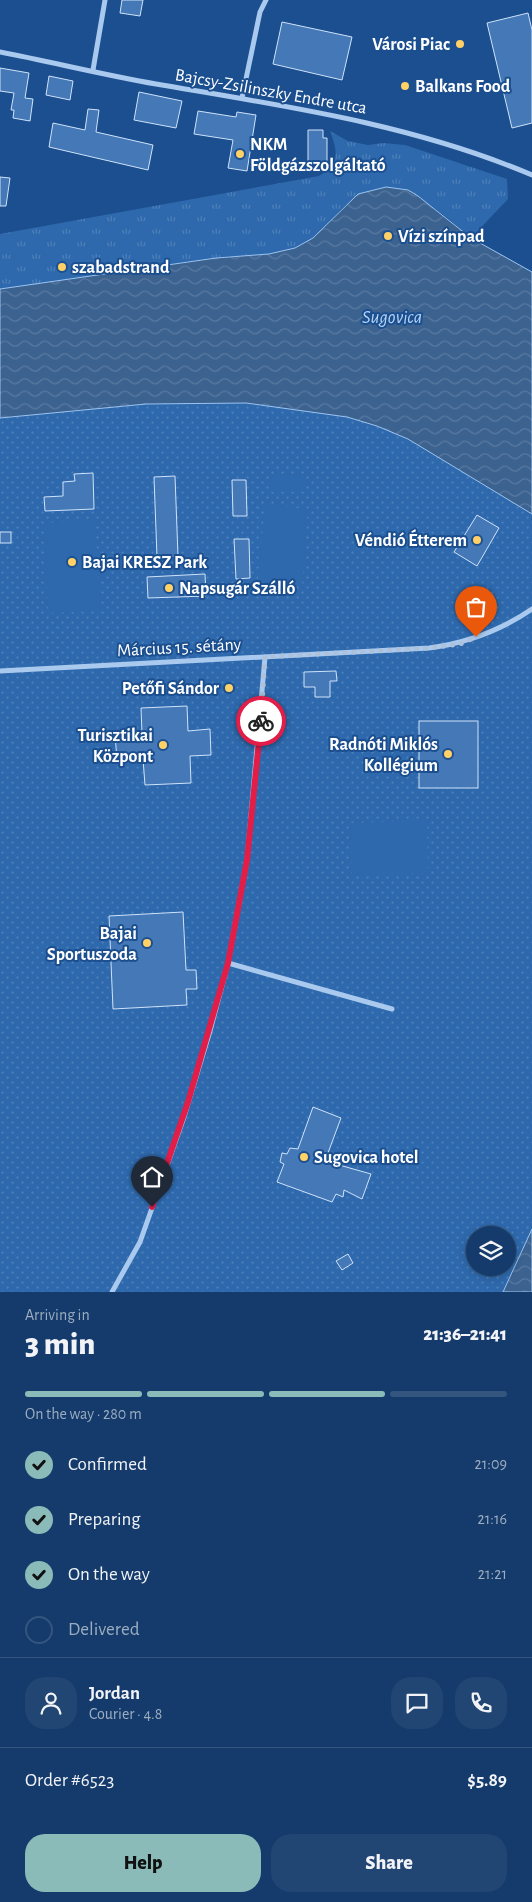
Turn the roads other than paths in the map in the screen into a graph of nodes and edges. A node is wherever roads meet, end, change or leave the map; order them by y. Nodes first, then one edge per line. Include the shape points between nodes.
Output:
1 (105, 0) edge
2 (266, 0) edge
3 (0, 52) edge
4 (93, 70) junction
5 (242, 98) junction
6 (532, 175) edge
7 (532, 610) edge
8 (265, 657) junction
9 (0, 671) edge
10 (228, 963) junction
11 (392, 1009) dead end
12 (112, 1292) edge

1 - 4 street
2 - 5 street via 260,12
3 - 4 street, Bajcsy-Zsilinszky Endre utca
4 - 5 street, Bajcsy-Zsilinszky Endre utca
5 - 6 street, Bajcsy-Zsilinszky Endre utca via 369,122
7 - 8 street, Március 15. sétány via 460,644
8 - 9 street, Március 15. sétány
8 - 10 street via 247,860
10 - 11 street
10 - 12 street via 186,1111 140,1242

